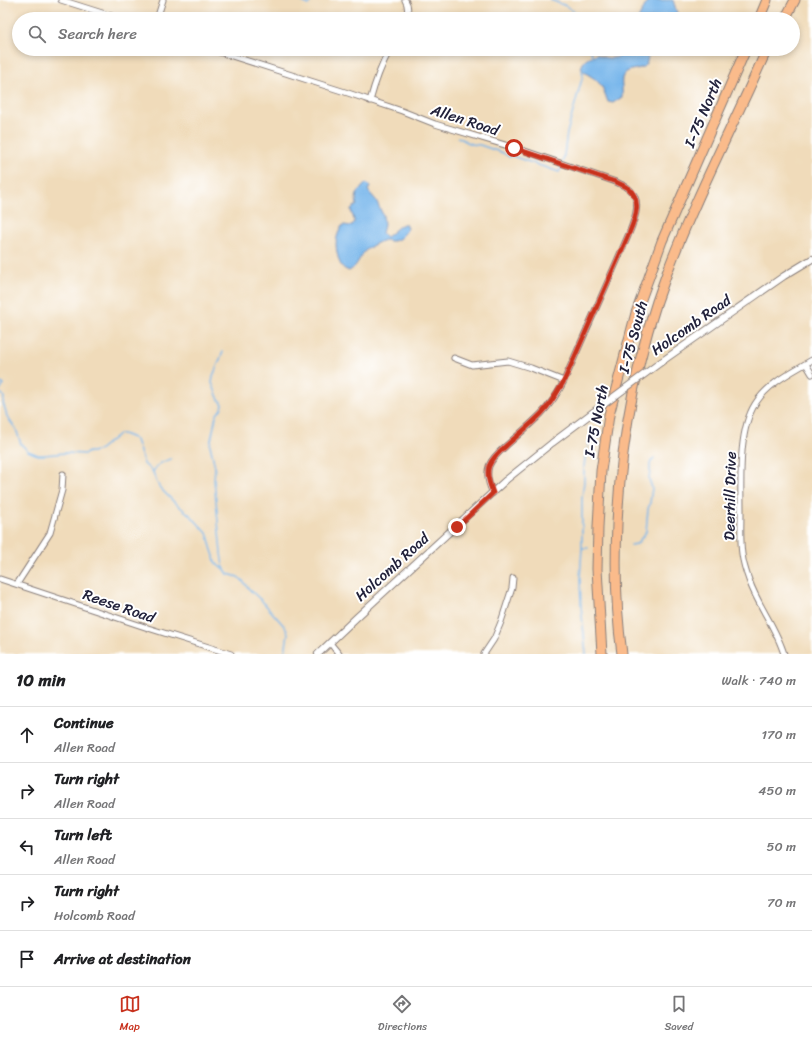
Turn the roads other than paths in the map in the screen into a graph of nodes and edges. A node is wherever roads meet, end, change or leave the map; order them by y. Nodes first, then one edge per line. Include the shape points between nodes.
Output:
1 (61, 0) edge
2 (163, 0) edge
3 (405, 0) edge
4 (767, 0) edge
5 (788, 0) edge
6 (795, 0) edge
7 (99, 12) edge
8 (159, 12) edge
9 (408, 12) edge
10 (762, 12) edge
11 (783, 12) edge
12 (789, 12) edge
13 (232, 56) edge
14 (386, 56) edge
15 (743, 56) edge
16 (765, 56) edge
17 (370, 100) junction
18 (812, 259) edge
19 (454, 358) dead end
20 (812, 360) edge
21 (806, 364) junction
22 (812, 374) edge
23 (564, 381) junction
24 (63, 474) dead end
25 (493, 493) junction
26 (513, 578) dead end
27 (0, 579) edge
28 (17, 584) junction
29 (330, 643) junction
30 (231, 654) edge
31 (318, 654) edge
32 (339, 654) edge
33 (484, 654) edge
34 (602, 654) edge
35 (622, 654) edge
36 (784, 654) edge

1 - 7 street
2 - 8 street
3 - 9 street
4 - 10 highway
5 - 11 highway
6 - 12 highway
13 - 17 street, Allen Road
14 - 17 street
15 - 34 highway, I-75 North via 662,241 636,313 609,415 601,471 598,527 597,569
16 - 35 highway, I-75 South via 707,179 668,272 641,358 630,407 618,489 616,595
17 - 23 street, Allen Road via 434,124 616,182 628,188 634,195 637,203 636,216
18 - 25 street, Holcomb Road, bridge via 661,362 552,443
19 - 23 street via 472,365 508,361
20 - 21 street, Deerhill Drive
21 - 22 street
21 - 36 street, Deerhill Drive via 760,396 749,415 742,453 742,553 749,580
23 - 25 street, Allen Road via 551,403 491,462 488,474
24 - 28 street via 62,490 50,533
25 - 29 street, Holcomb Road
26 - 33 street via 501,622
27 - 28 street, Reese Road
28 - 30 street, Reese Road
29 - 31 street, Holcomb Road
29 - 32 street

